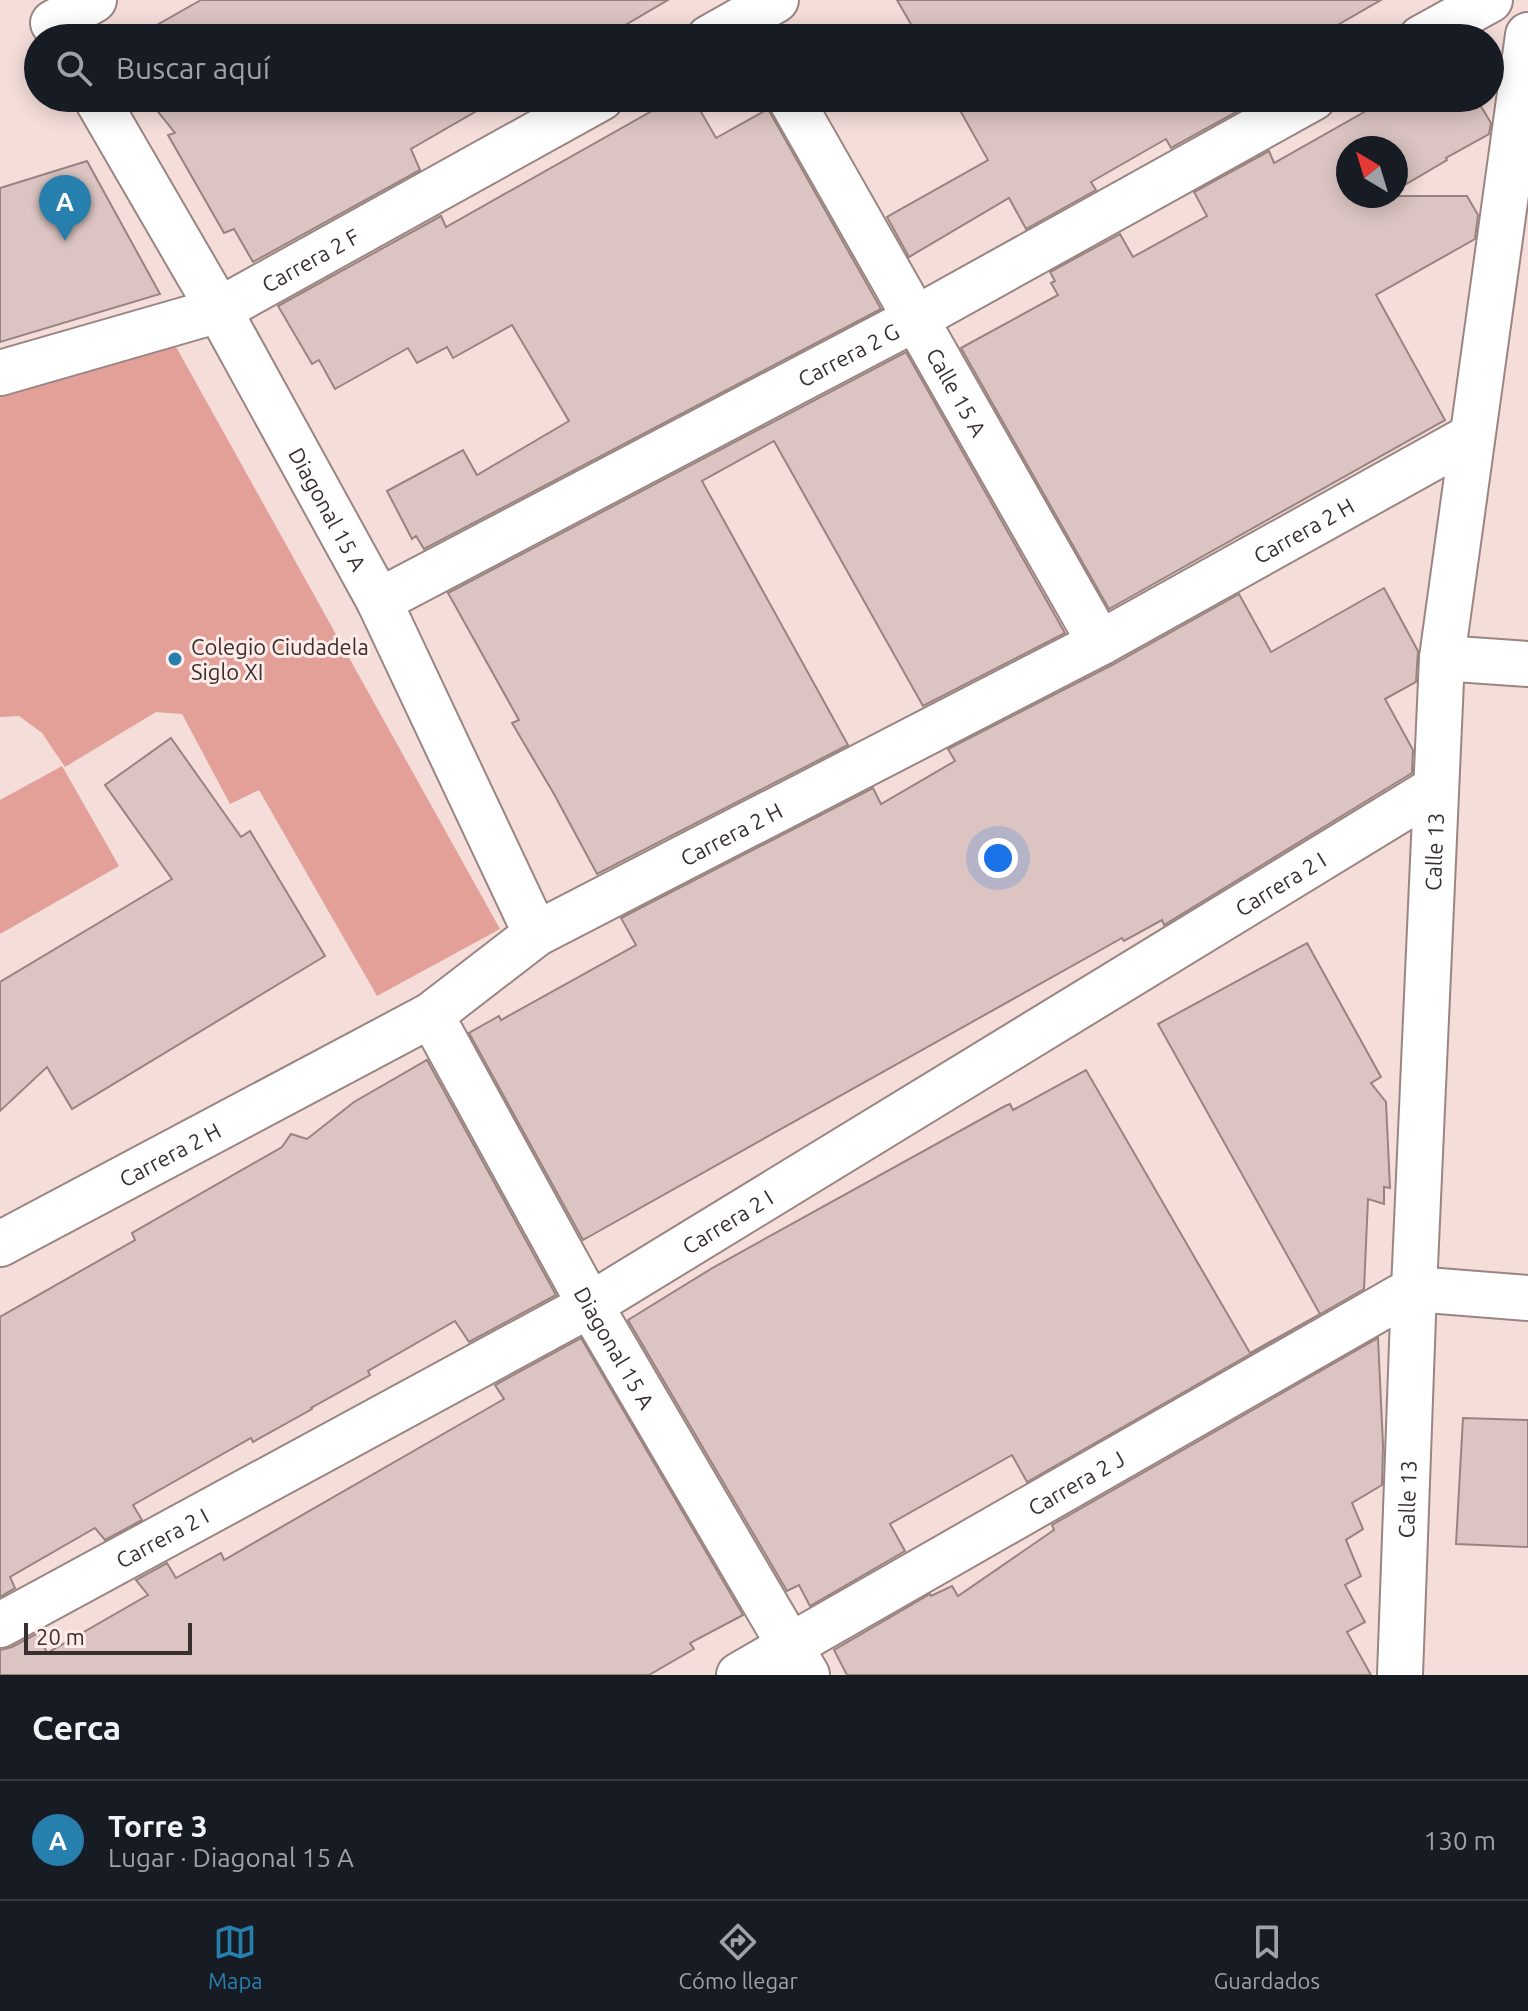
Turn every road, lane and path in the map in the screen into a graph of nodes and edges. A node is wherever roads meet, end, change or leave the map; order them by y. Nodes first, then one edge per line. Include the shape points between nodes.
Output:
1 (94, 0) edge
2 (1490, 0) edge
3 (52, 20) edge
4 (1446, 24) edge
5 (1528, 35) edge
6 (104, 112) edge
7 (576, 112) edge
8 (798, 112) edge
9 (1288, 112) edge
10 (219, 310) junction
11 (915, 319) junction
12 (0, 373) edge
13 (1472, 436) junction
14 (379, 601) junction
15 (1100, 643) junction
16 (1442, 658) junction
17 (1528, 664) edge
18 (1436, 788) junction
19 (536, 934) junction
20 (431, 1015) junction
21 (0, 1244) edge
22 (1414, 1289) junction
23 (1528, 1298) edge
24 (590, 1305) junction
25 (0, 1625) edge
26 (799, 1661) edge
27 (739, 1675) edge
28 (1400, 1675) edge

1 - 3 street
2 - 4 street
5 - 13 street, Calle 13
6 - 10 street, Diagonal 15 A
7 - 10 street, Carrera 2 F
8 - 11 street, Calle 15 A
9 - 11 street, Carrera 2 G
10 - 12 street, Carrera 2 F
10 - 14 street, Diagonal 15 A
11 - 14 street, Carrera 2 G
11 - 15 street, Calle 15 A
13 - 15 street, Carrera 2 H
13 - 16 street, Calle 13
14 - 19 street, Diagonal 15 A
15 - 19 street, Carrera 2 H
16 - 17 street
16 - 18 street, Calle 13
18 - 22 street, Calle 13
18 - 24 street, Carrera 2 I
19 - 20 street, Carrera 2 H
20 - 21 street, Carrera 2 H
20 - 24 street, Diagonal 15 A
22 - 23 street
22 - 26 street, Carrera 2 J
22 - 28 street, Calle 13
24 - 25 street, Carrera 2 I
24 - 26 street, Diagonal 15 A
26 - 27 street, Carrera 2 J

